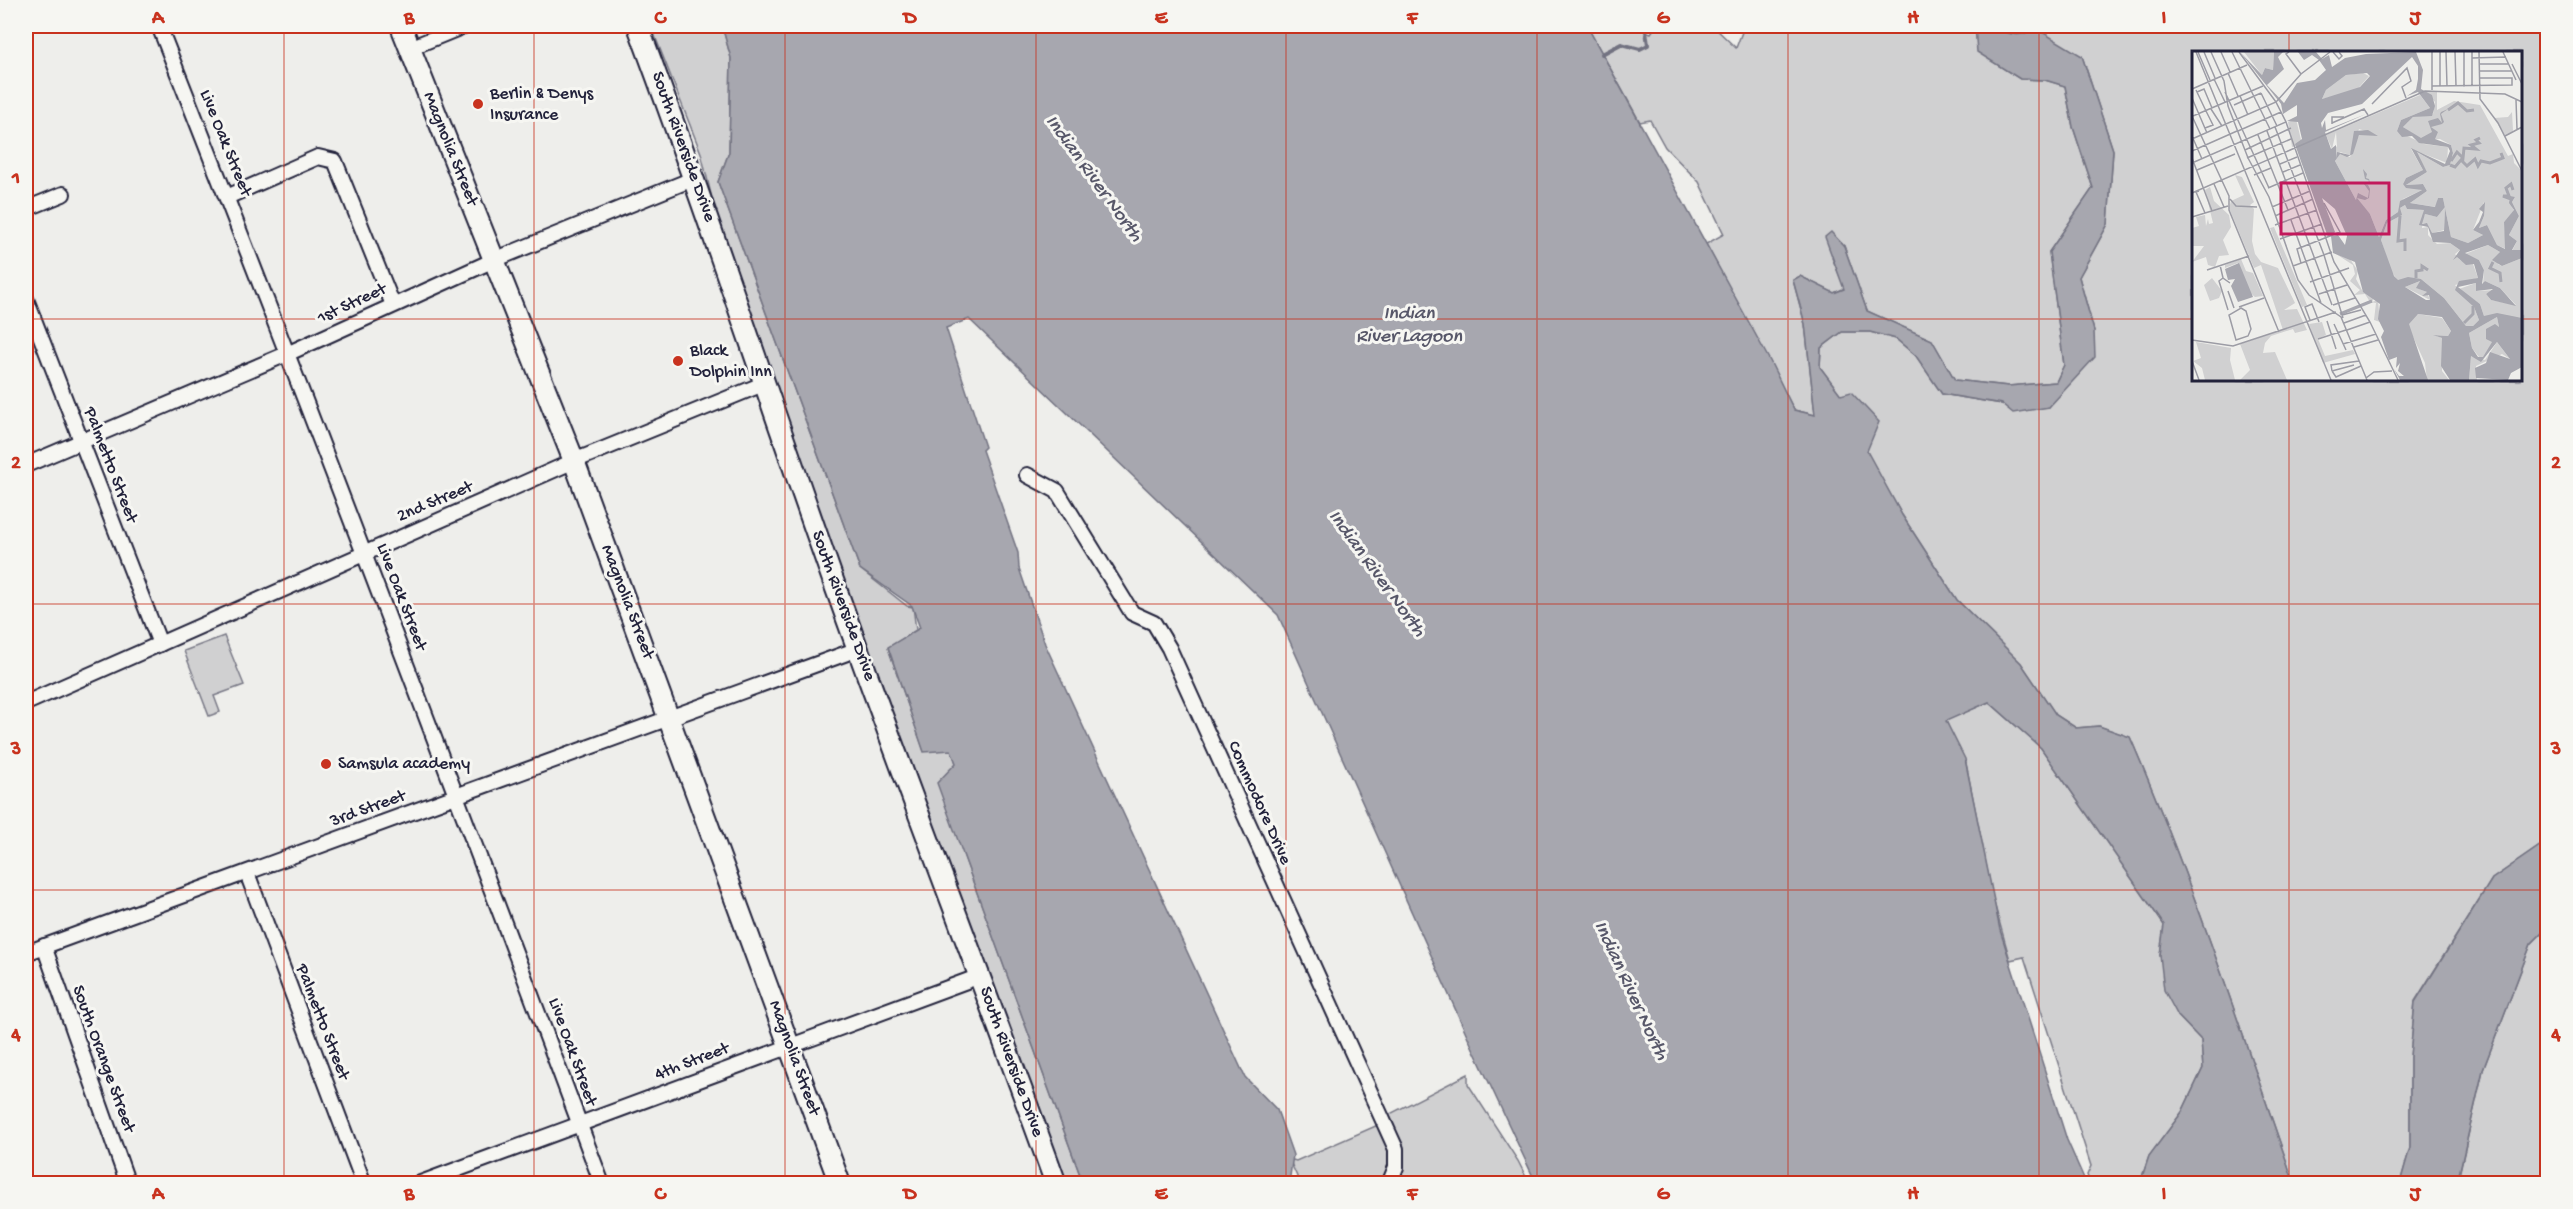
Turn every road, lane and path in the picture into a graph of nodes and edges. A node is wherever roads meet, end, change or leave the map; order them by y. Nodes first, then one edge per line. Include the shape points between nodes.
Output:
1 (159, 26) edge
2 (401, 26) edge
3 (464, 26) edge
4 (638, 26) edge
5 (410, 48) junction
6 (695, 178) junction
7 (63, 194) dead end
8 (227, 197) junction
9 (26, 209) edge
10 (494, 260) junction
11 (26, 299) edge
12 (393, 305) junction
13 (289, 353) junction
14 (763, 384) junction
15 (81, 441) junction
16 (574, 461) junction
17 (26, 465) edge
18 (1027, 475) dead end
19 (364, 552) junction
20 (160, 644) junction
21 (858, 649) junction
22 (26, 703) edge
23 (670, 717) junction
24 (458, 795) junction
25 (247, 873) junction
26 (44, 946) junction
27 (26, 953) edge
28 (980, 976) junction
29 (789, 1045) junction
30 (579, 1124) junction
31 (128, 1184) edge
32 (364, 1184) edge
33 (418, 1184) edge
34 (602, 1184) edge
35 (840, 1184) edge
36 (1056, 1184) edge
37 (1389, 1184) edge

1 - 8 street, Live Oak Street
2 - 5 street, Magnolia Street
3 - 5 street
4 - 6 street, South Riverside Drive
5 - 10 street, Magnolia Street
6 - 10 street, 1st Street
6 - 14 street, South Riverside Drive
7 - 9 street
8 - 12 street via 318,157 335,161
8 - 13 street, Live Oak Street
10 - 12 street, 1st Street
10 - 16 street, Magnolia Street
11 - 15 street, Palmetto Street
12 - 13 street, 1st Street
13 - 15 street, 1st Street
13 - 19 street, Live Oak Street
14 - 16 street, 2nd Street
14 - 21 street, South Riverside Drive
15 - 17 street, 1st Street
15 - 20 street, Palmetto Street
16 - 19 street, 2nd Street
16 - 23 street, Magnolia Street
18 - 37 street, Commodore Drive via 1057,491 1132,613 1154,623 1169,648 1396,1149 1396,1167
19 - 20 street, 2nd Street
19 - 24 street, Live Oak Street
20 - 22 street, 2nd Street
21 - 23 street, 3rd Street
21 - 28 street, South Riverside Drive
23 - 24 street, 3rd Street
23 - 29 street, Magnolia Street
24 - 25 street, 3rd Street
24 - 30 street, Live Oak Street
25 - 26 street, 3rd Street
25 - 32 street, Palmetto Street
26 - 27 street, 3rd Street
26 - 31 street, South Orange Street
28 - 29 street, 4th Street
28 - 36 street, South Riverside Drive
29 - 30 street, 4th Street
29 - 35 street, Magnolia Street
30 - 33 street, 4th Street
30 - 34 street, Live Oak Street

